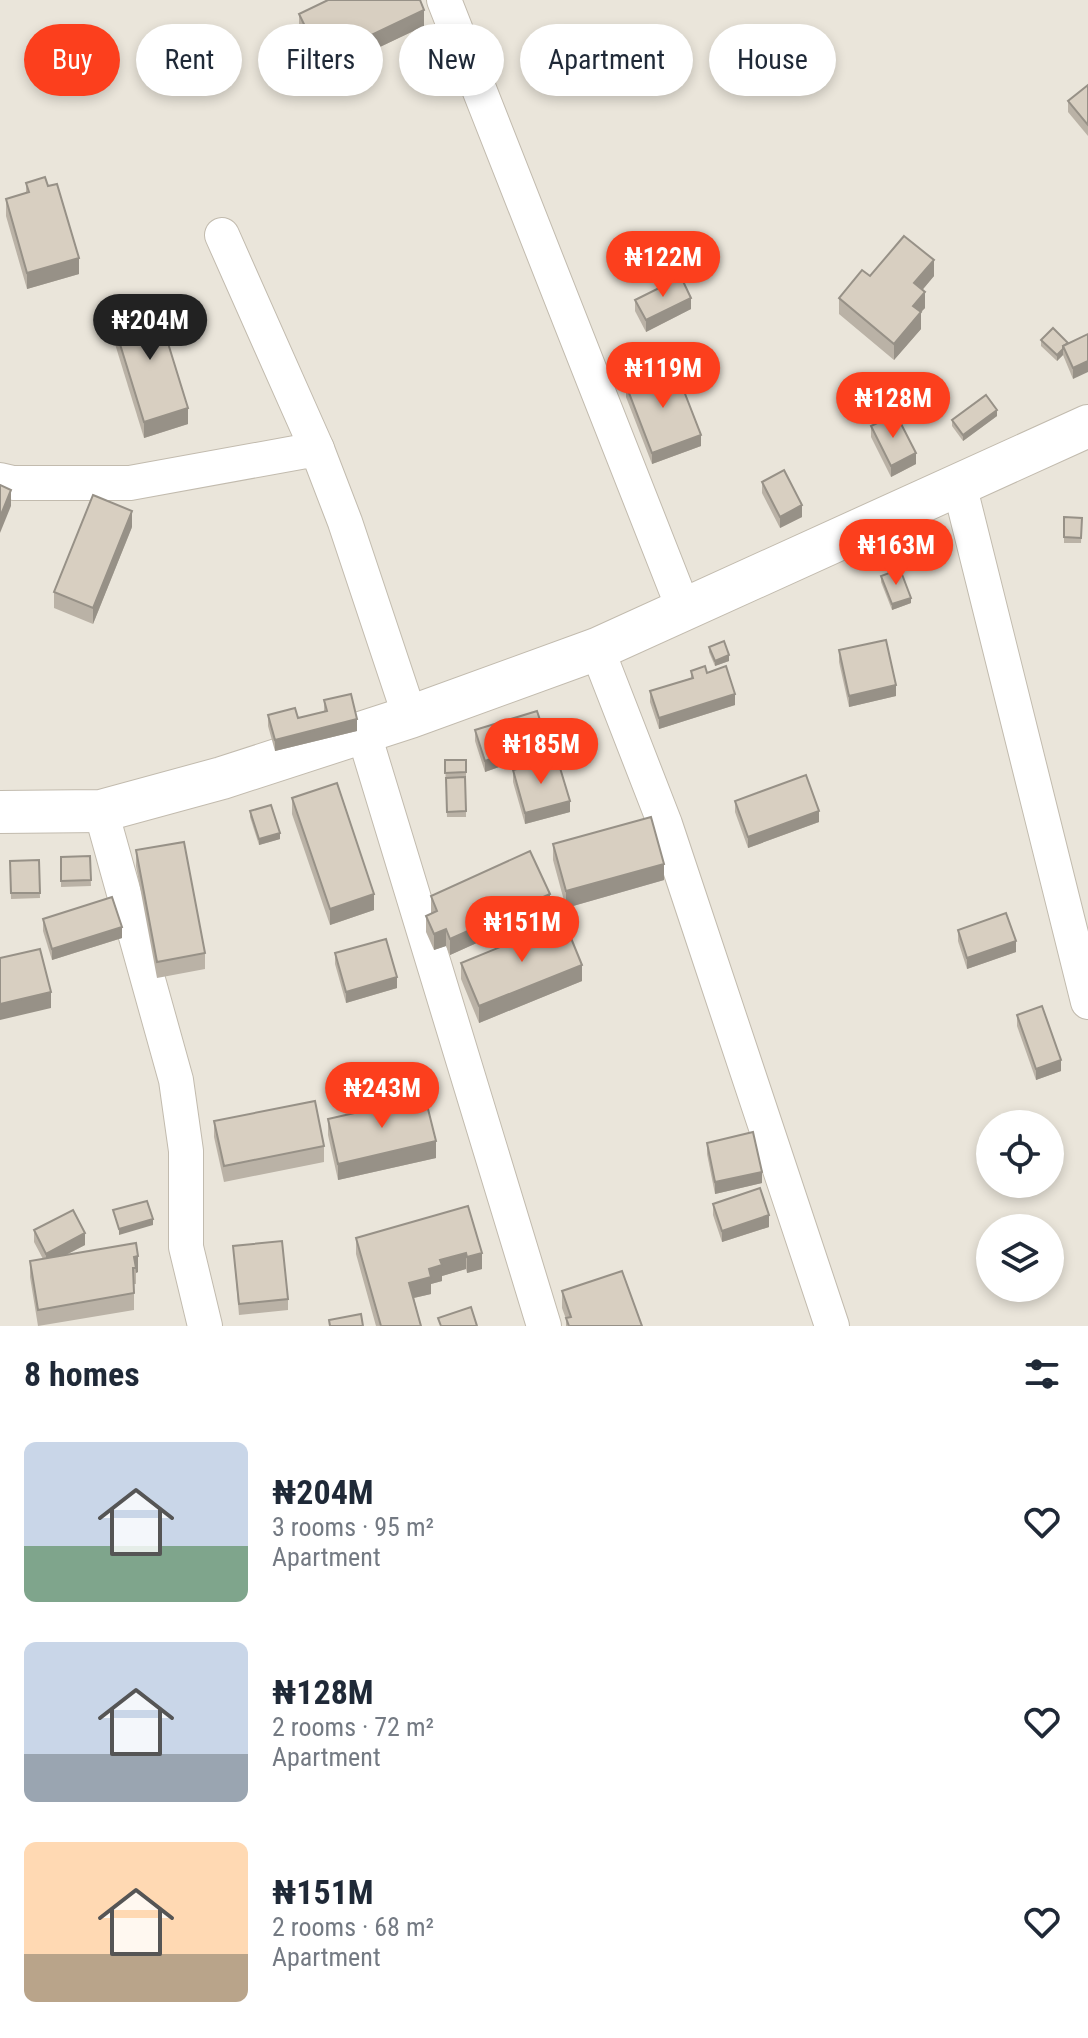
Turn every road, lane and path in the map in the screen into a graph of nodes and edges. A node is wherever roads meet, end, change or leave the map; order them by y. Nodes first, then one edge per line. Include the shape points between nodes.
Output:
1 (444, 0) edge
2 (222, 235) dead end
3 (1088, 426) edge
4 (317, 449) junction
5 (0, 480) edge
6 (959, 484) junction
7 (684, 610) junction
8 (597, 649) junction
9 (410, 717) junction
10 (363, 731) junction
11 (101, 811) junction
12 (0, 812) edge
13 (1088, 1002) edge
14 (205, 1326) edge
15 (544, 1326) edge
16 (832, 1326) edge

1 - 7 street
2 - 4 street
3 - 6 street
4 - 5 street via 130,483
4 - 9 street
6 - 7 street
6 - 13 street
7 - 8 street
8 - 9 street
8 - 16 street via 665,824
9 - 10 street
10 - 11 street
10 - 15 street
11 - 12 street
11 - 14 street via 176,1080 186,1151 186,1247

